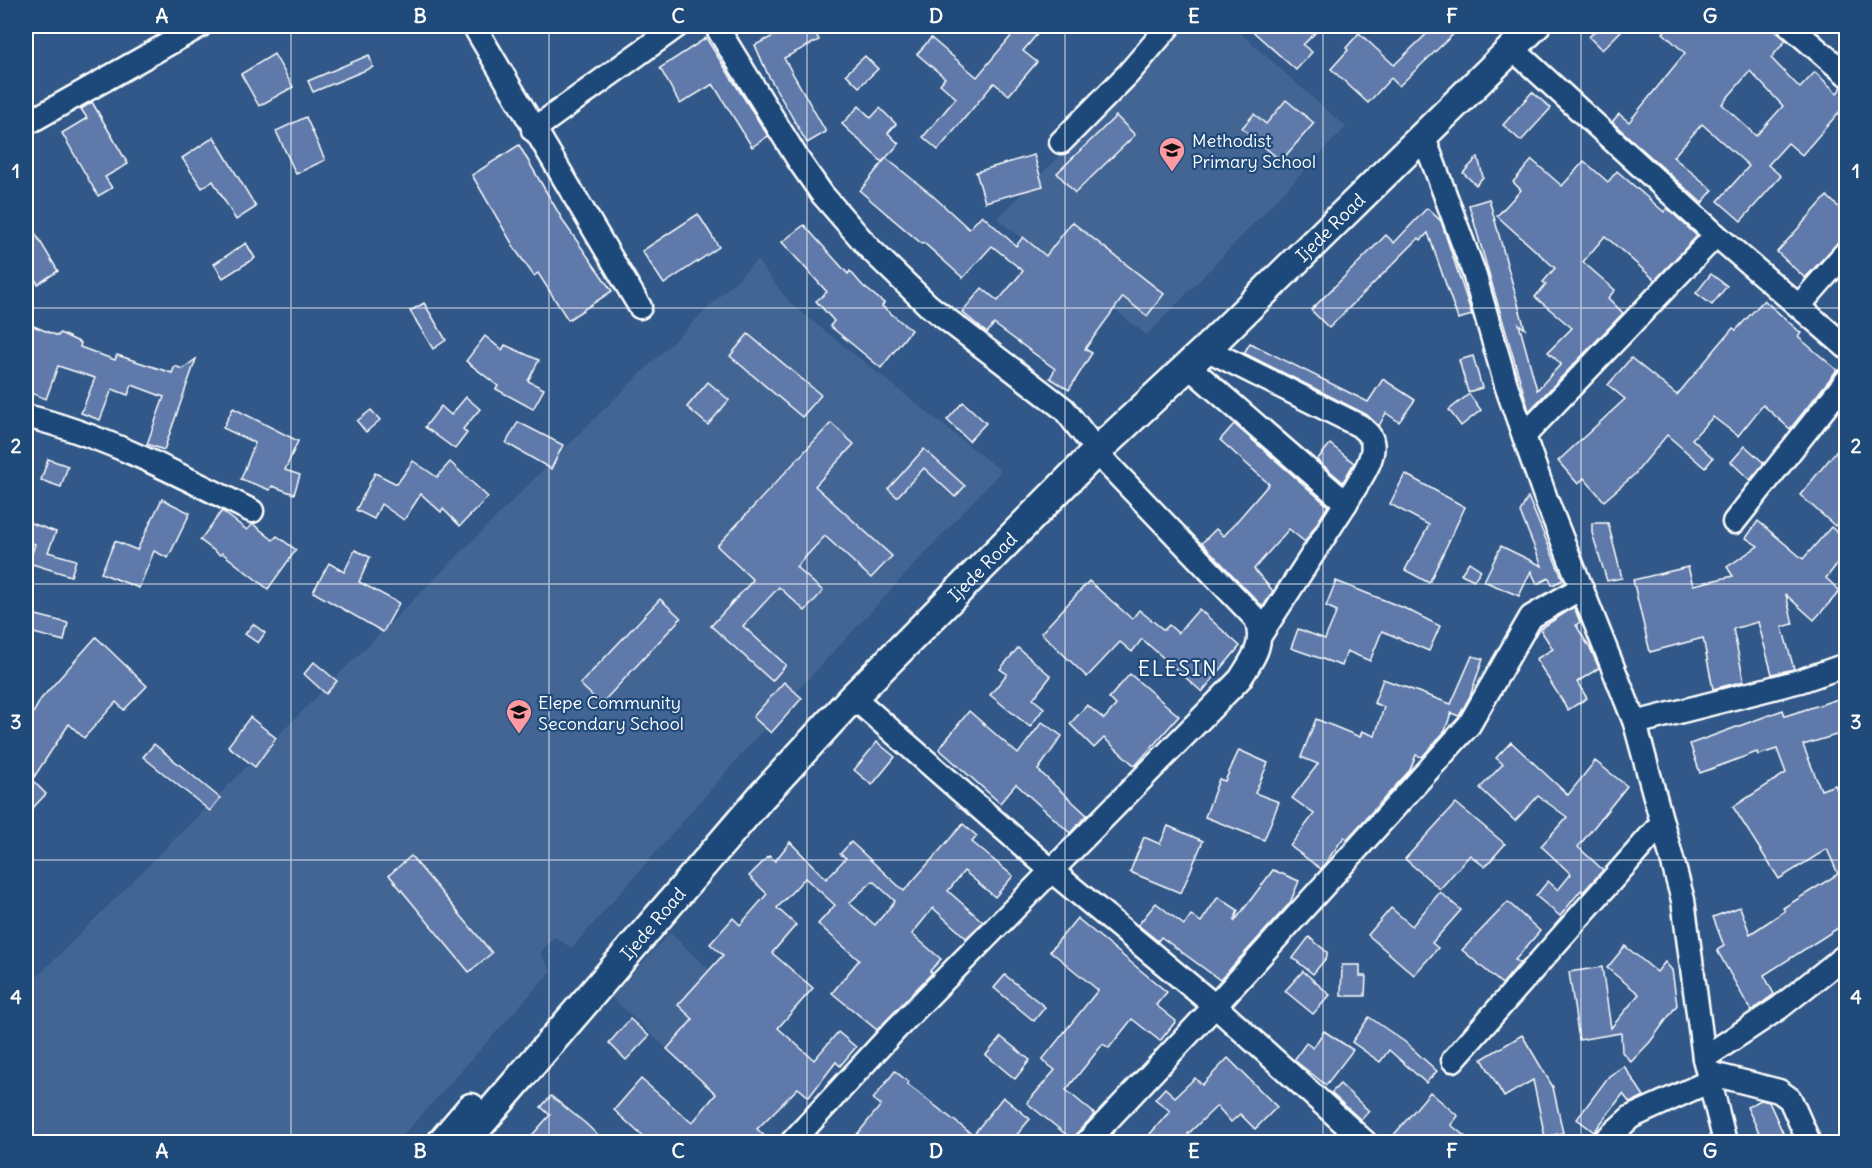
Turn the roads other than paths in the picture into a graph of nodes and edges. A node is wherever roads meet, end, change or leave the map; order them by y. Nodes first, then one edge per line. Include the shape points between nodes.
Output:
1 (200, 26) edge
2 (474, 26) edge
3 (677, 26) edge
4 (716, 26) edge
5 (1169, 26) edge
6 (1535, 26) edge
7 (1790, 26) edge
8 (1512, 37) edge
9 (1846, 74) edge
10 (26, 124) edge
11 (533, 130) junction
12 (1423, 135) junction
13 (1061, 142) dead end
14 (1716, 235) junction
15 (1846, 252) edge
16 (1799, 306) junction
17 (640, 307) dead end
18 (1846, 347) edge
19 (1196, 357) junction
20 (1846, 381) edge
21 (26, 416) edge
22 (1524, 436) junction
23 (1091, 445) junction
24 (1346, 503) junction
25 (252, 511) dead end
26 (1734, 522) dead end
27 (1581, 588) junction
28 (1261, 634) junction
29 (1846, 665) edge
30 (853, 698) junction
31 (1635, 723) junction
32 (755, 790) junction
33 (1662, 823) junction
34 (1053, 872) junction
35 (1846, 955) edge
36 (1215, 1006) junction
37 (1453, 1060) dead end
38 (1708, 1071) junction
39 (442, 1143) edge
40 (465, 1143) edge
41 (792, 1143) edge
42 (1087, 1143) edge
43 (1365, 1143) edge
44 (1603, 1143) edge
45 (1725, 1143) edge
46 (1809, 1143) edge

1 - 10 street
2 - 11 street
3 - 11 street
4 - 23 street via 798,161 869,248 928,305 1064,409
5 - 13 street
6 - 8 main road, Ijede Road
7 - 9 street
8 - 12 main road, Ijede Road
8 - 14 street
8 - 23 main road, Ijede Road via 1196,333
11 - 17 street
12 - 19 main road, Ijede Road
12 - 22 street via 1474,273
14 - 16 street
14 - 22 street
15 - 16 street
16 - 18 street
19 - 23 main road, Ijede Road
19 - 24 street
19 - 24 street via 1360,426 1368,433 1372,450
20 - 26 street
21 - 25 street via 120,446
22 - 27 street
23 - 28 street via 1256,619
23 - 30 main road, Ijede Road
23 - 32 main road, Ijede Road via 834,690
24 - 28 street
27 - 31 street
27 - 36 street via 1531,617 1469,725
28 - 34 street via 1256,654 1240,680
29 - 31 street via 1800,681
30 - 32 main road, Ijede Road
30 - 34 street
31 - 33 street
32 - 39 main road, Ijede Road
32 - 40 main road, Ijede Road
33 - 37 street
33 - 38 street via 1683,900
34 - 36 street
34 - 41 street via 895,1030
35 - 38 street
36 - 42 street
36 - 43 street
38 - 44 street via 1631,1117
38 - 45 street
38 - 46 street via 1779,1091 1790,1099

